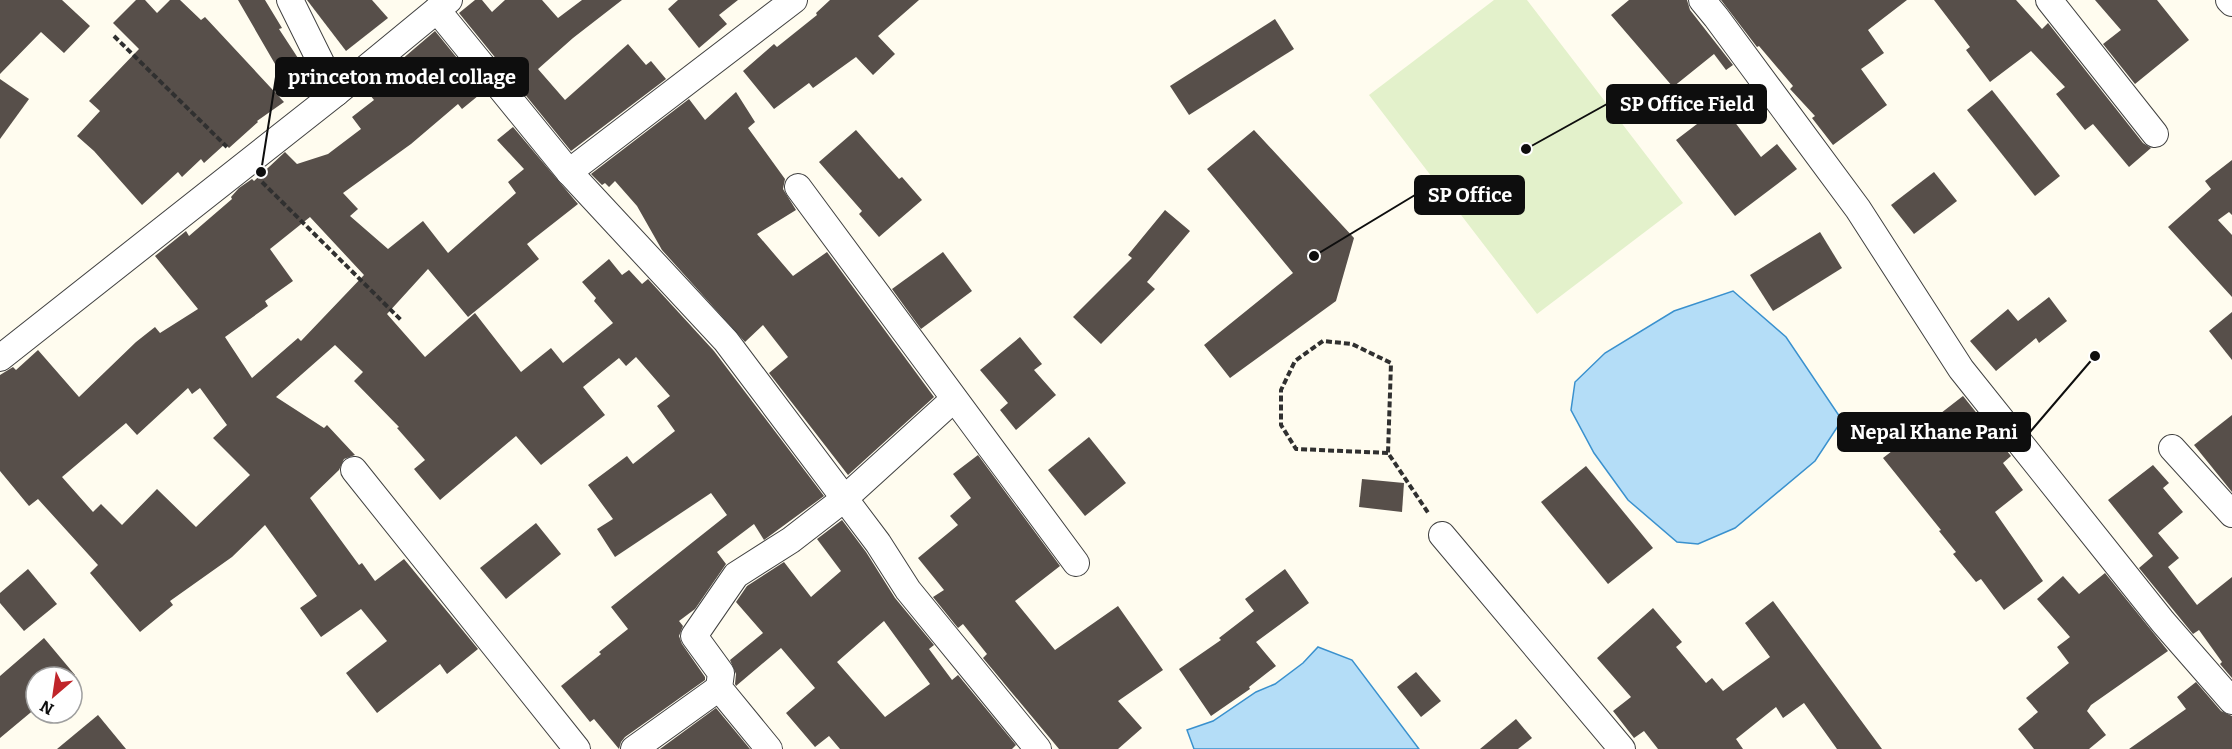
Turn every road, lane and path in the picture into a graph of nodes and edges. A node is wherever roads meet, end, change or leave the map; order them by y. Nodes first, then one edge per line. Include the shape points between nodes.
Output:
1 (290, 0) edge
2 (794, 0) edge
3 (1701, 0) edge
4 (2049, 0) edge
5 (443, 5) edge
6 (336, 93) junction
7 (2155, 134) dead end
8 (569, 172) junction
9 (798, 187) dead end
10 (0, 358) edge
11 (954, 399) junction
12 (2172, 448) dead end
13 (1388, 453) junction
14 (354, 470) dead end
15 (844, 499) junction
16 (2232, 514) edge
17 (1442, 535) joint
18 (1076, 563) dead end
19 (719, 688) junction
20 (2232, 701) edge
21 (577, 749) edge
22 (634, 749) edge
23 (769, 749) edge
24 (1038, 749) edge
25 (1622, 749) edge

1 - 6 street
2 - 8 street
3 - 20 street via 1858,209 1961,369 2163,622
4 - 7 street
5 - 6 street
5 - 8 street
6 - 10 street
8 - 15 street via 726,341
9 - 11 street
11 - 15 street
11 - 18 street
12 - 16 street
13 - 13 path via 1296,449 1281,425 1281,390 1295,361 1323,341 1352,344 1391,363
13 - 17 path
14 - 21 street
15 - 19 street via 736,576 694,636 721,674
15 - 24 street via 908,590
17 - 25 street
19 - 22 street
19 - 23 street

